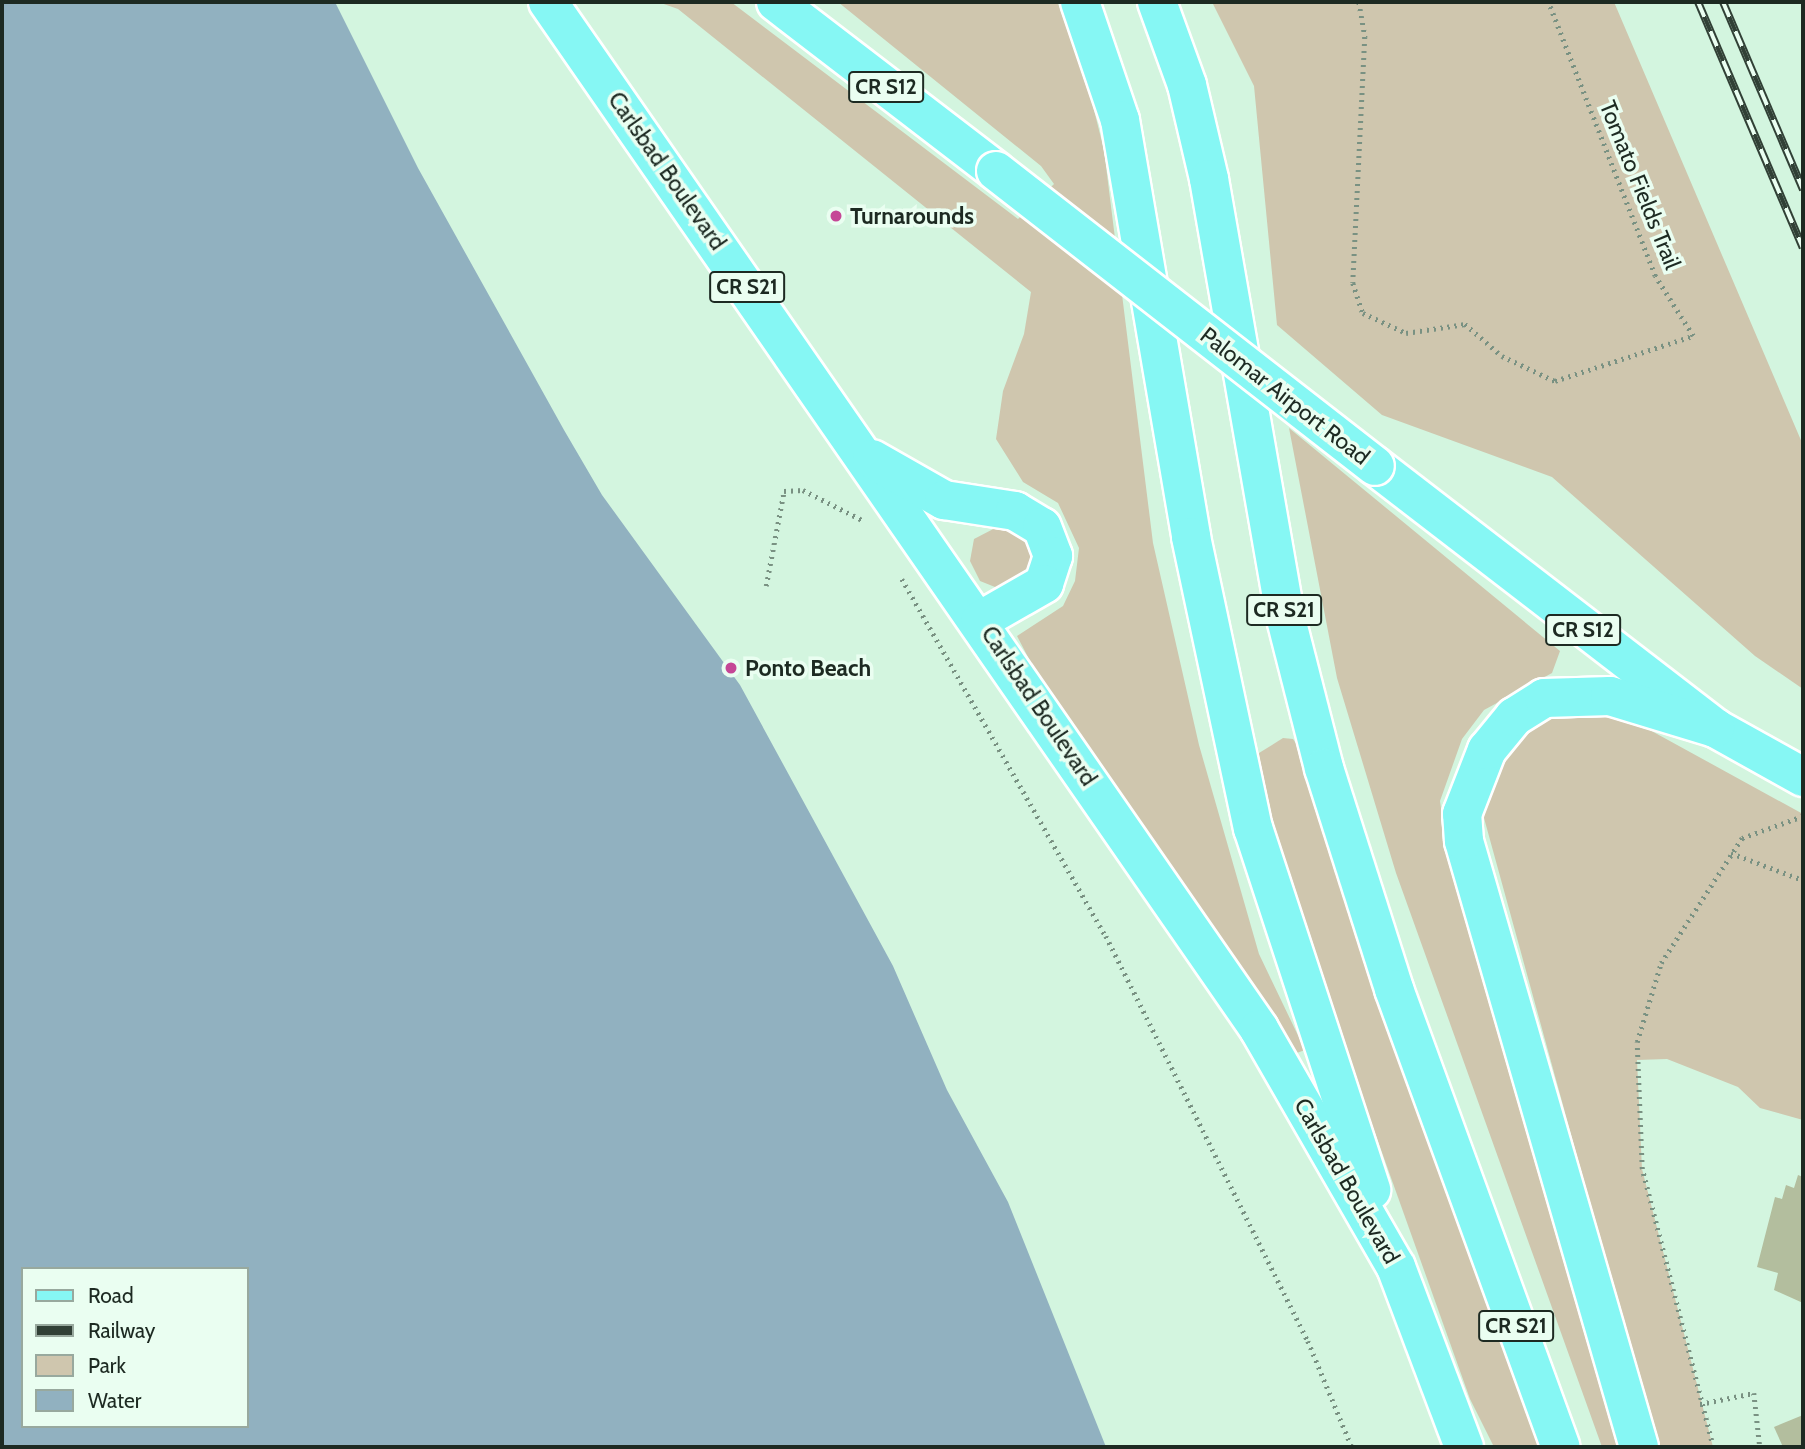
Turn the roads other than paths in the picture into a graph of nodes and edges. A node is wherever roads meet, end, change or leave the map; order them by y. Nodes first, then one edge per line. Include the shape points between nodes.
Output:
1 (548, 2) edge
2 (583, 2) edge
3 (776, 2) edge
4 (1080, 2) edge
5 (1157, 2) edge
6 (633, 121) junction
7 (861, 453) junction
8 (981, 620) junction
9 (1715, 728) junction
10 (1803, 777) edge
11 (1396, 1267) junction
12 (1464, 1447) edge
13 (1561, 1447) edge
14 (1639, 1447) edge

1 - 6 main road, Carlsbad Boulevard / CR S21
2 - 6 main road via 598,55
3 - 9 main road, Palomar Airport Road / CR S12, bridge
4 - 11 main road via 1120,120 1191,537 1253,828
5 - 13 main road, CR S21 via 1187,85 1209,179 1285,615 1324,768 1394,989
6 - 7 main road, Carlsbad Boulevard / CR S21
7 - 8 main road, Carlsbad Boulevard / CR S21
7 - 8 main road via 944,500 1015,511 1042,527 1053,556 1044,584
8 - 11 main road, Carlsbad Boulevard / CR S21 via 1259,1029
9 - 10 main road, Palomar Airport Road / CR S12
9 - 14 main road via 1610,696 1544,698 1514,716 1487,750 1462,814 1464,841
11 - 12 main road, Carlsbad Boulevard / CR S21

